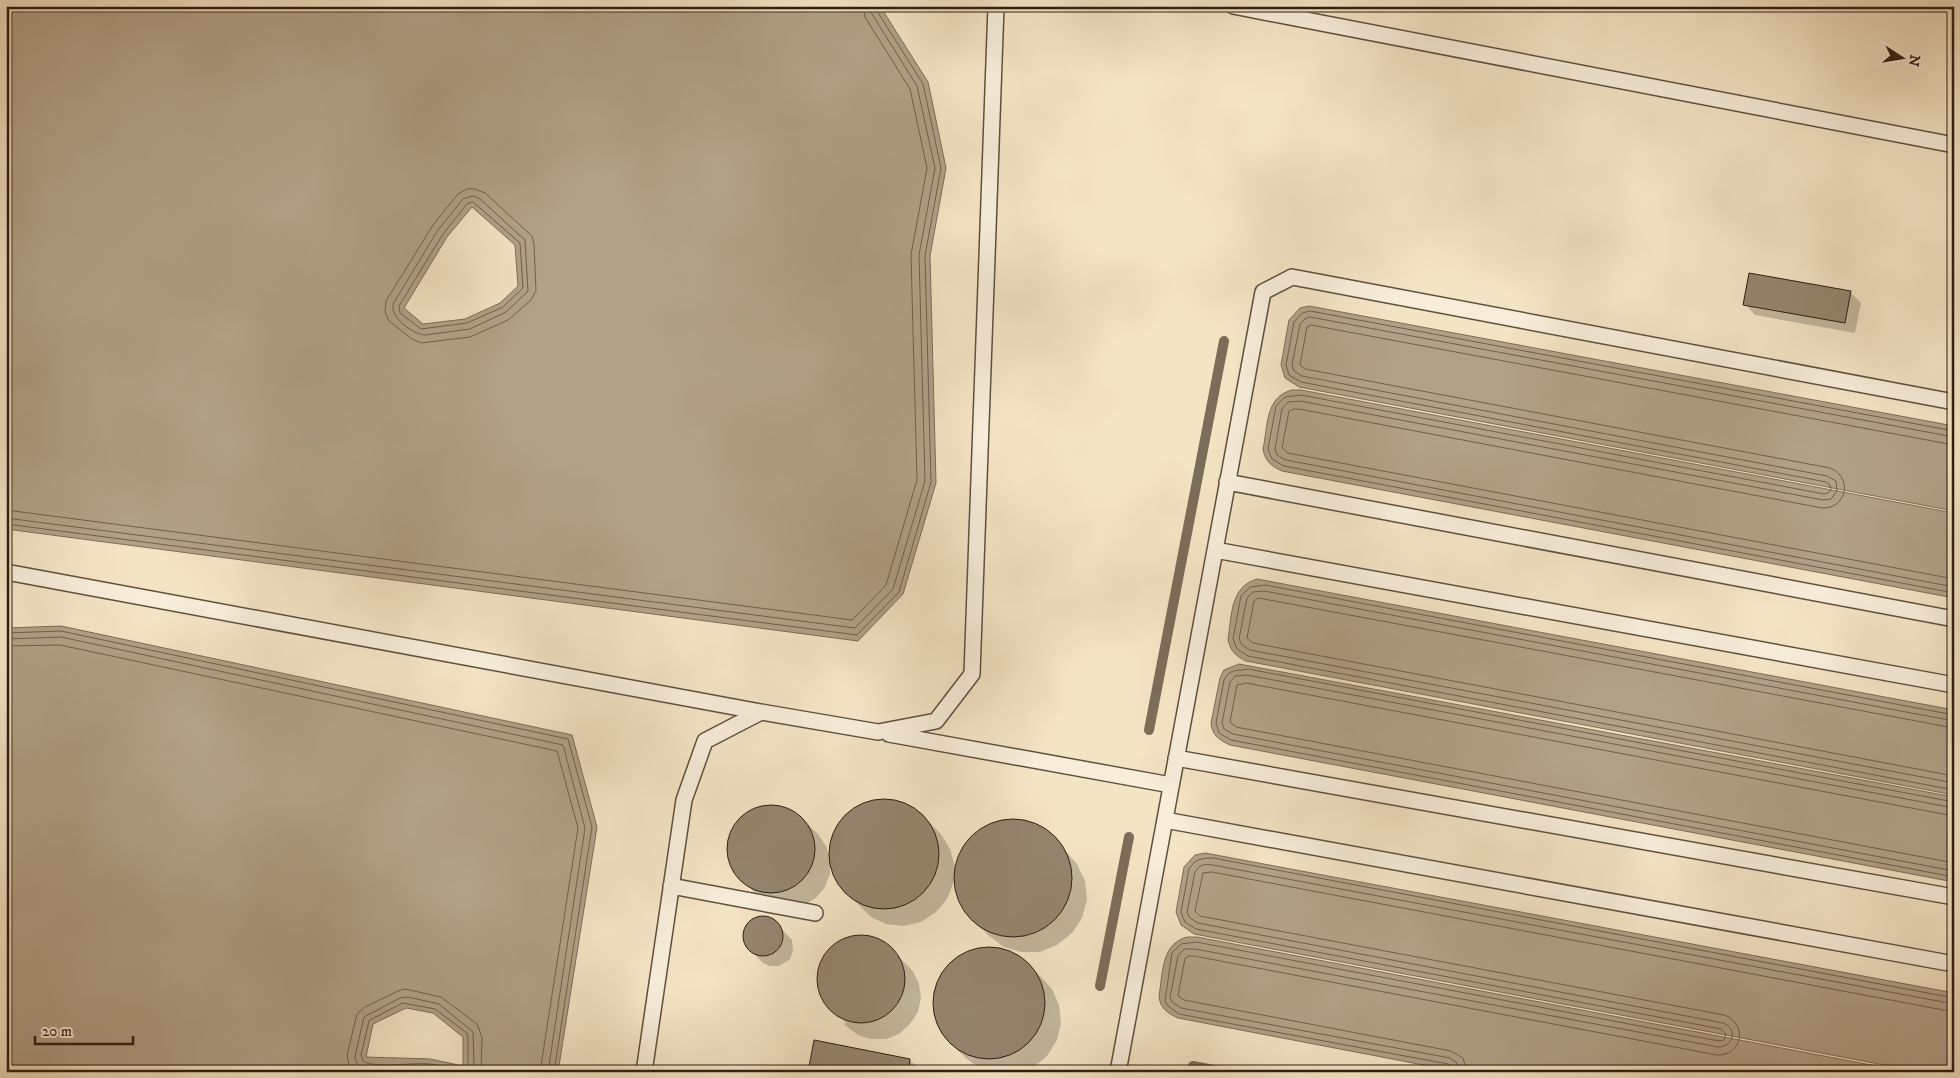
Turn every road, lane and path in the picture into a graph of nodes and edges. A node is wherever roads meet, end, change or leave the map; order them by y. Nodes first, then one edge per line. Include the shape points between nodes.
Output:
1 (996, 6) edge
2 (1233, 6) edge
3 (1954, 145) edge
4 (1954, 402) edge
5 (1228, 482) junction
6 (1215, 550) junction
7 (6, 572) edge
8 (1954, 619) edge
9 (1954, 685) edge
10 (761, 712) junction
11 (878, 732) junction
12 (1176, 758) junction
13 (1171, 785) junction
14 (1164, 820) junction
15 (671, 886) junction
16 (1954, 897) edge
17 (815, 913) dead end
18 (1954, 964) edge
19 (644, 1072) edge
20 (1118, 1072) edge

1 - 11 lane via 972,674 936,721
2 - 3 lane
4 - 5 lane via 1292,277 1263,292
5 - 6 lane
5 - 8 lane
6 - 9 lane
6 - 12 lane
7 - 10 lane
10 - 11 lane
10 - 15 lane via 705,741 684,800
11 - 13 lane
12 - 13 lane
12 - 16 lane
13 - 14 lane
14 - 18 lane
14 - 20 lane
15 - 17 lane
15 - 19 lane

